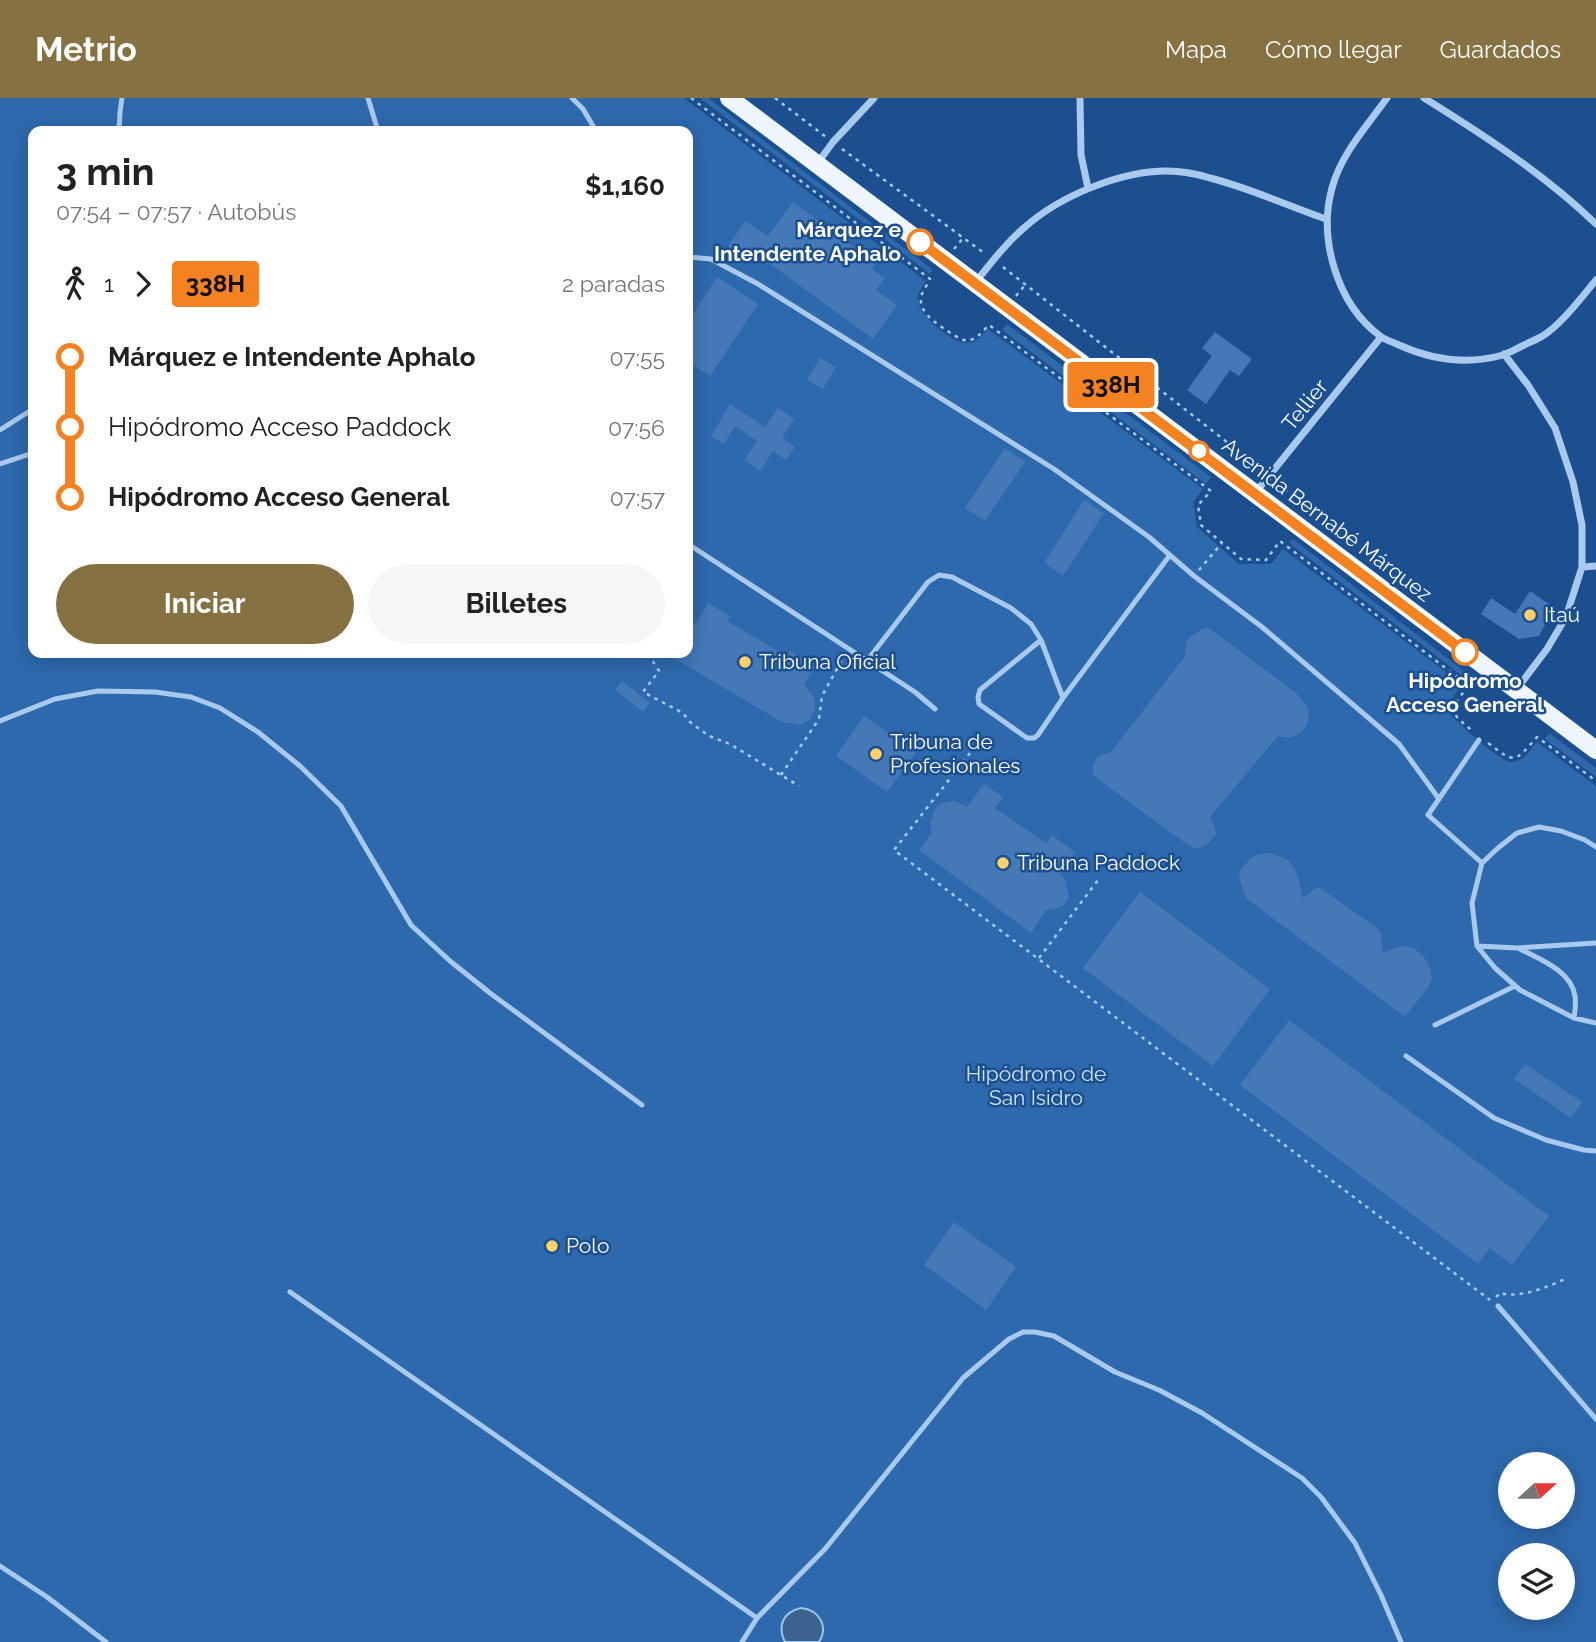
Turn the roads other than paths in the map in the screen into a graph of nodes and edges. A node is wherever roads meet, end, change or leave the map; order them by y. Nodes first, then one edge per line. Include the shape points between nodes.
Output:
1 (122, 98) edge
2 (368, 98) edge
3 (572, 98) edge
4 (729, 98) edge
5 (874, 98) edge
6 (1080, 98) edge
7 (1387, 98) edge
8 (1424, 98) edge
9 (119, 126) edge
10 (376, 126) edge
11 (593, 126) edge
12 (817, 164) junction
13 (1088, 188) junction
14 (1326, 219) junction
15 (1596, 224) edge
16 (693, 257) edge
17 (1596, 279) edge
18 (975, 283) junction
19 (1381, 337) junction
20 (1504, 354) junction
21 (28, 412) edge
22 (0, 430) edge
23 (28, 455) edge
24 (0, 464) edge
25 (1255, 494) junction
26 (693, 547) edge
27 (1170, 555) junction
28 (1596, 566) edge
29 (1582, 567) junction
30 (1041, 640) junction
31 (866, 662) junction
32 (1516, 690) junction
33 (1063, 698) junction
34 (935, 709) dead end
35 (0, 721) edge
36 (1479, 740) dead end
37 (1596, 750) edge
38 (1438, 799) junction
39 (1596, 847) edge
40 (1482, 863) junction
41 (1596, 943) edge
42 (1478, 946) junction
43 (1518, 948) junction
44 (1515, 986) junction
45 (1574, 1018) junction
46 (1596, 1023) edge
47 (1435, 1025) dead end
48 (1406, 1056) dead end
49 (642, 1105) dead end
50 (1596, 1151) edge
51 (290, 1292) dead end
52 (1498, 1306) dead end
53 (1596, 1419) edge
54 (0, 1566) edge
55 (757, 1618) junction
56 (106, 1642) edge
57 (742, 1642) edge
58 (1401, 1642) edge

1 - 9 lane
2 - 10 lane
3 - 11 lane
4 - 12 main road, Avenida Bernabé Márquez
5 - 12 street
6 - 13 street via 1081,155
7 - 14 street via 1344,158
8 - 15 street via 1539,176
12 - 18 main road, Avenida Bernabé Márquez
13 - 14 street via 1168,171 1209,177
13 - 18 street via 1024,227
14 - 19 street via 1342,289 1360,317
16 - 27 lane via 711,259 770,292 1054,470
17 - 20 street via 1543,336
18 - 25 main road, Avenida Bernabé Márquez
19 - 20 street via 1419,354 1447,359
19 - 25 street, Tellier
20 - 29 street via 1555,428 1582,525
21 - 22 lane
23 - 24 lane
25 - 32 main road, Avenida Bernabé Márquez
26 - 31 lane
27 - 33 lane
27 - 38 lane via 1399,744
28 - 29 street
29 - 32 street via 1566,617
30 - 31 lane via 1031,624 1011,608 939,575 928,582
30 - 33 lane
30 - 33 lane via 980,690 979,704 1027,738 1034,738
31 - 34 lane
32 - 37 main road, Avenida Bernabé Márquez
35 - 49 lane via 55,699 98,691 191,697 220,708 300,766 341,806 411,925 490,993
36 - 38 lane
38 - 40 lane via 1428,815
39 - 40 lane via 1539,827 1517,833
40 - 42 lane via 1472,903
41 - 43 lane
42 - 43 lane
42 - 44 lane
43 - 45 lane via 1563,974 1575,997
44 - 45 lane
44 - 47 lane
45 - 46 lane
48 - 50 lane via 1494,1118 1546,1140
51 - 55 lane
52 - 53 lane
54 - 56 lane
55 - 57 lane
55 - 58 lane via 825,1549 963,1378 1009,1339 1035,1332 1054,1336 1115,1372 1202,1413 1302,1478 1355,1543

